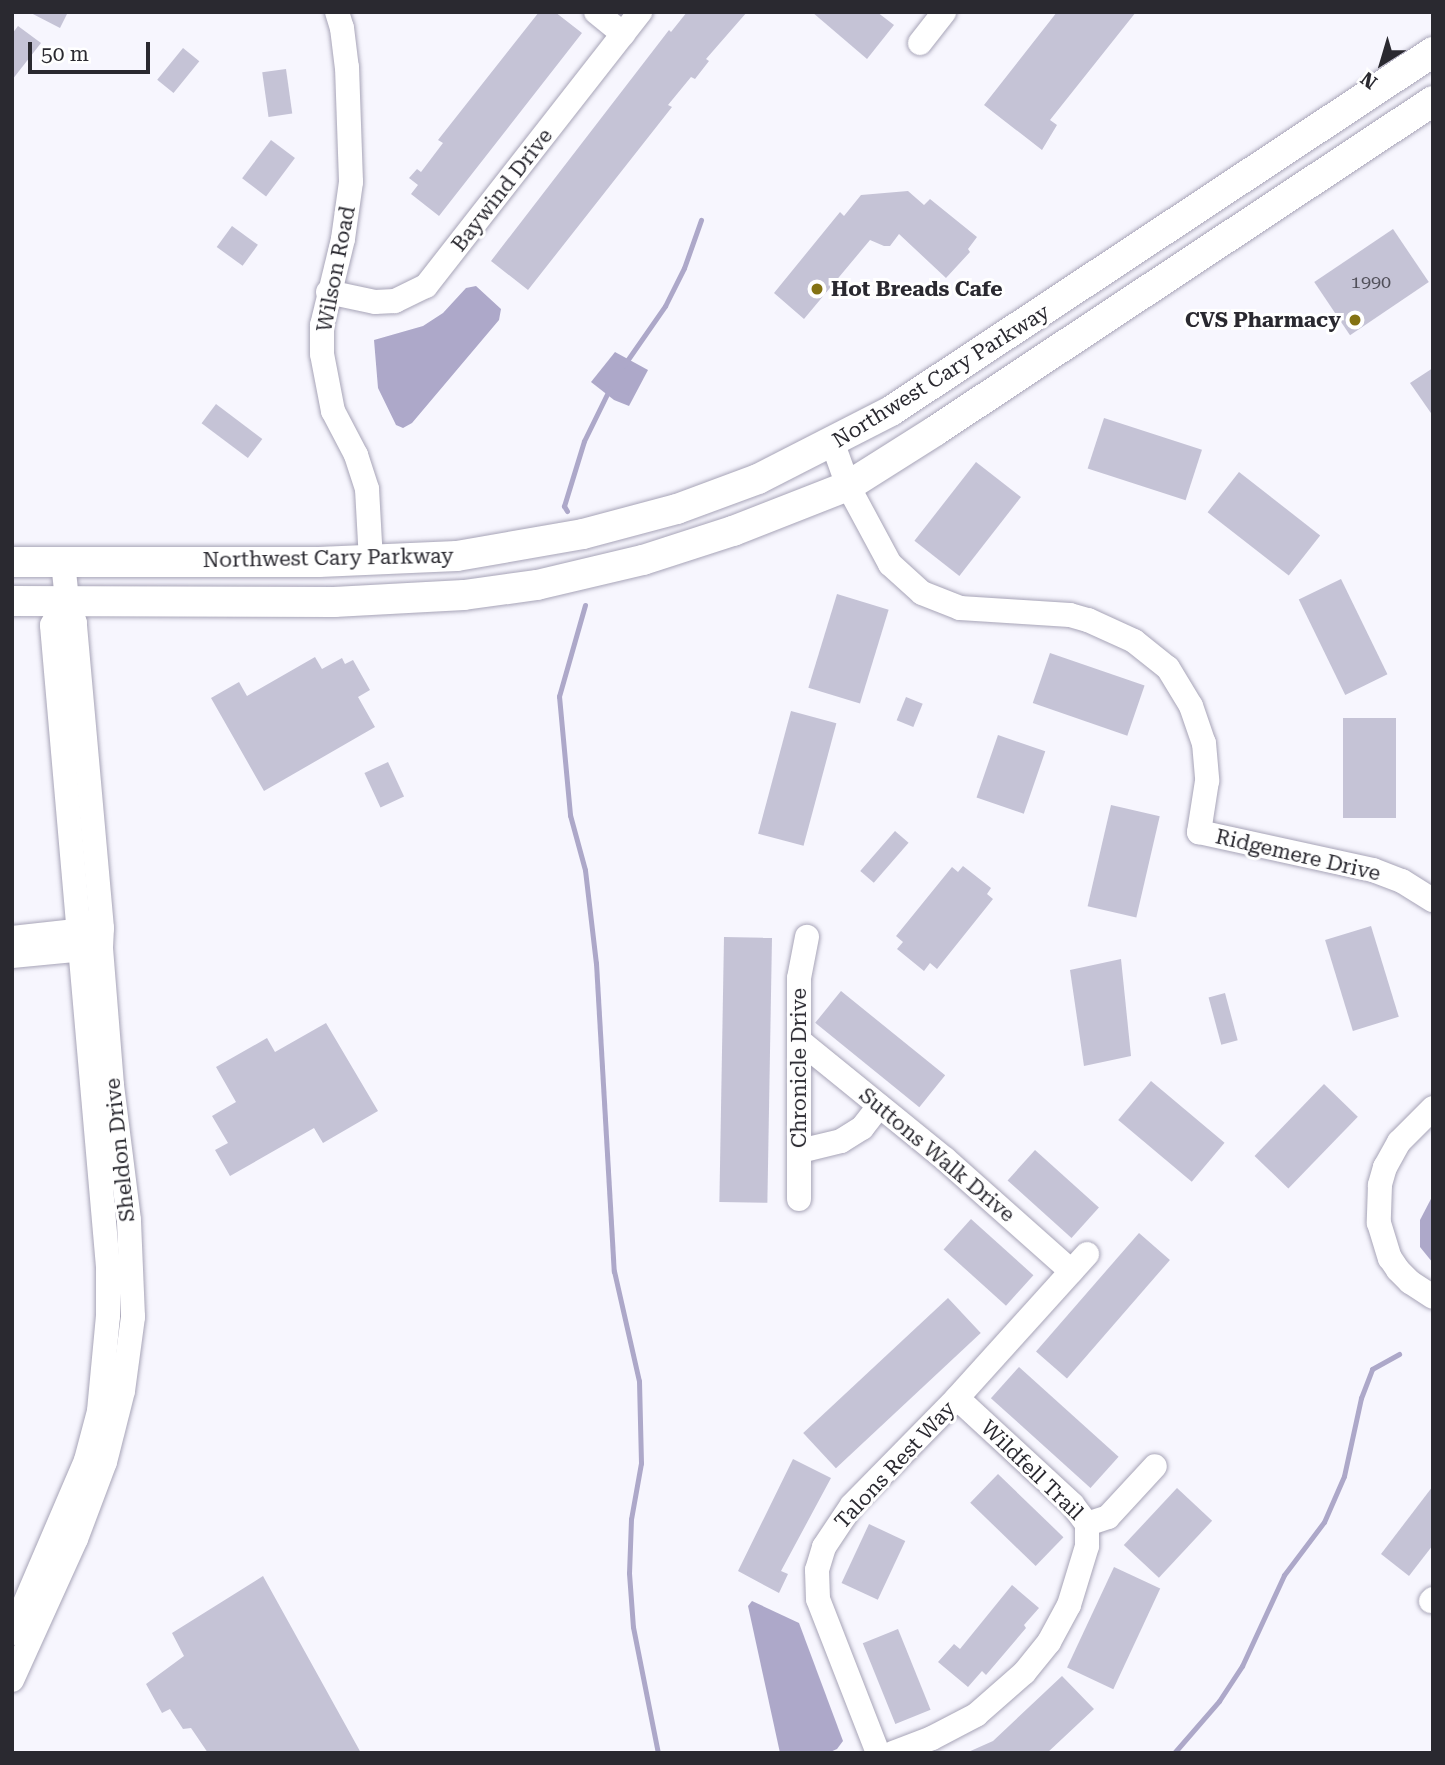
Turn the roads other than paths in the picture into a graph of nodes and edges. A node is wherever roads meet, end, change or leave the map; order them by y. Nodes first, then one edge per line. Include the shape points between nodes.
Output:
1 (337, 12) edge
2 (596, 12) edge
3 (640, 12) edge
4 (937, 15) edge
5 (623, 34) junction
6 (920, 43) dead end
7 (1433, 52) edge
8 (1433, 102) edge
9 (328, 292) junction
10 (833, 444) junction
11 (848, 486) junction
12 (371, 561) junction
13 (12, 562) edge
14 (63, 562) junction
15 (67, 600) junction
16 (12, 601) edge
17 (1433, 900) edge
18 (807, 937) dead end
19 (12, 938) edge
20 (90, 939) junction
21 (12, 956) edge
22 (801, 1042) junction
23 (879, 1106) junction
24 (1433, 1108) edge
25 (800, 1152) junction
26 (799, 1199) dead end
27 (1079, 1262) joint
28 (1433, 1297) edge
29 (957, 1398) junction
30 (1155, 1466) dead end
31 (1087, 1524) junction
32 (32, 1581) edge
33 (12, 1633) edge
34 (12, 1680) edge
35 (878, 1753) edge
36 (892, 1753) edge

1 - 9 street, Wilson Road via 347,67 351,182 343,239
2 - 5 street
3 - 5 street, Baywind Drive
4 - 6 street
5 - 9 street, Baywind Drive via 426,286 395,301 375,302
7 - 10 main road, Northwest Cary Parkway via 984,351
8 - 11 main road, Northwest Cary Parkway
9 - 12 street, Wilson Road via 322,325 325,381 367,489
10 - 11 street
10 - 12 main road, Northwest Cary Parkway via 758,480 595,531 457,556
11 - 15 main road, Northwest Cary Parkway via 643,560 537,585 334,602
11 - 17 street, Ridgemere Drive via 890,564 922,593 960,608 1088,620 1134,641 1168,668 1191,706 1204,743 1207,780 1199,832 1373,870
12 - 14 main road, Northwest Cary Parkway
13 - 14 main road, Northwest Cary Parkway
14 - 15 street, Sheldon Drive
15 - 16 main road, Northwest Cary Parkway
15 - 20 street, Sheldon Drive via 75,623
18 - 22 street, Chronicle Drive via 799,978
19 - 20 street
20 - 21 street
20 - 32 street, Sheldon Drive via 129,1220 134,1317 123,1391 105,1462 76,1539
22 - 23 street, Suttons Walk Drive
22 - 25 street, Chronicle Drive
23 - 25 street via 862,1128 841,1141
23 - 27 street, Suttons Walk Drive
24 - 28 street via 1399,1142 1385,1167 1378,1223 1398,1269
25 - 26 street, Chronicle Drive
27 - 29 street, Talons Rest Way
29 - 31 street, Wildfell Trail via 1056,1488
29 - 35 street, Talons Rest Way via 852,1505 824,1547 817,1570 818,1599
30 - 31 street via 1108,1517
31 - 36 street, Wildfell Trail via 1087,1546 1073,1595 1031,1665 975,1715
32 - 33 street, Sheldon Drive
32 - 34 street, Sheldon Drive

